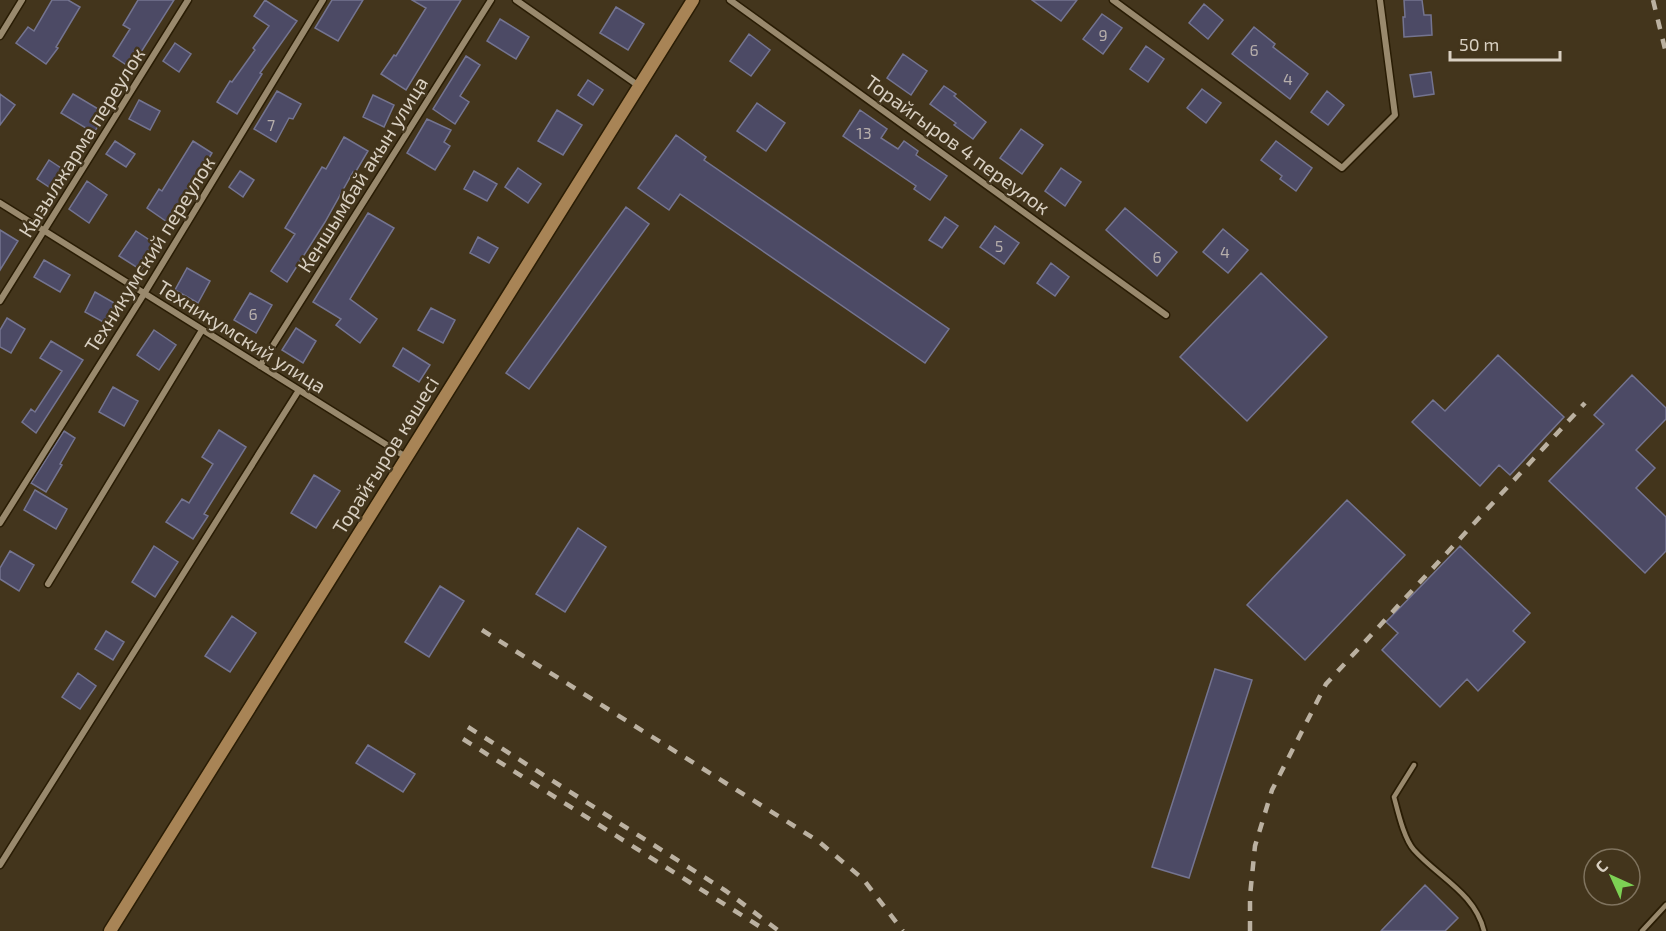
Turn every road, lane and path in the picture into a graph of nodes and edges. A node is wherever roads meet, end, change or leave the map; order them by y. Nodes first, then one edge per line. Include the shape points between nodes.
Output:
1 (22, 0) edge
2 (188, 0) edge
3 (323, 0) edge
4 (491, 0) edge
5 (516, 0) edge
6 (693, 0) edge
7 (730, 0) edge
8 (1113, 0) edge
9 (1380, 0) edge
10 (0, 36) edge
11 (639, 86) junction
12 (0, 203) edge
13 (46, 230) junction
14 (144, 294) junction
15 (0, 301) edge
16 (1166, 315) dead end
17 (202, 330) junction
18 (260, 366) junction
19 (299, 390) junction
20 (407, 457) junction
21 (0, 524) edge
22 (48, 584) dead end
23 (1414, 765) dead end
24 (0, 865) edge
25 (1666, 905) edge
26 (110, 931) edge
27 (1484, 931) edge
28 (1641, 931) edge

1 - 10 street
2 - 13 street, Кызылжарма переулок
3 - 14 street, Техникумский переулок
4 - 18 street, Кеншымбай акын улица
5 - 11 street
6 - 11 street, Торайғыров көшесі
7 - 16 street, Торайгыров 4 переулок
8 - 9 street via 1342,168 1395,115
11 - 20 street, Торайғыров көшесі
12 - 13 street, Техникумский улица
13 - 14 street, Техникумский улица
13 - 15 street, Кызылжарма переулок
14 - 17 street, Техникумский улица
14 - 21 street, Техникумский переулок
17 - 18 street, Техникумский улица
17 - 22 street
18 - 19 street, Техникумский улица
19 - 20 street, Техникумский улица
19 - 24 street
20 - 26 street, Торайғыров көшесі
23 - 27 lane via 1394,797 1412,848 1457,887 1481,920
25 - 28 lane

